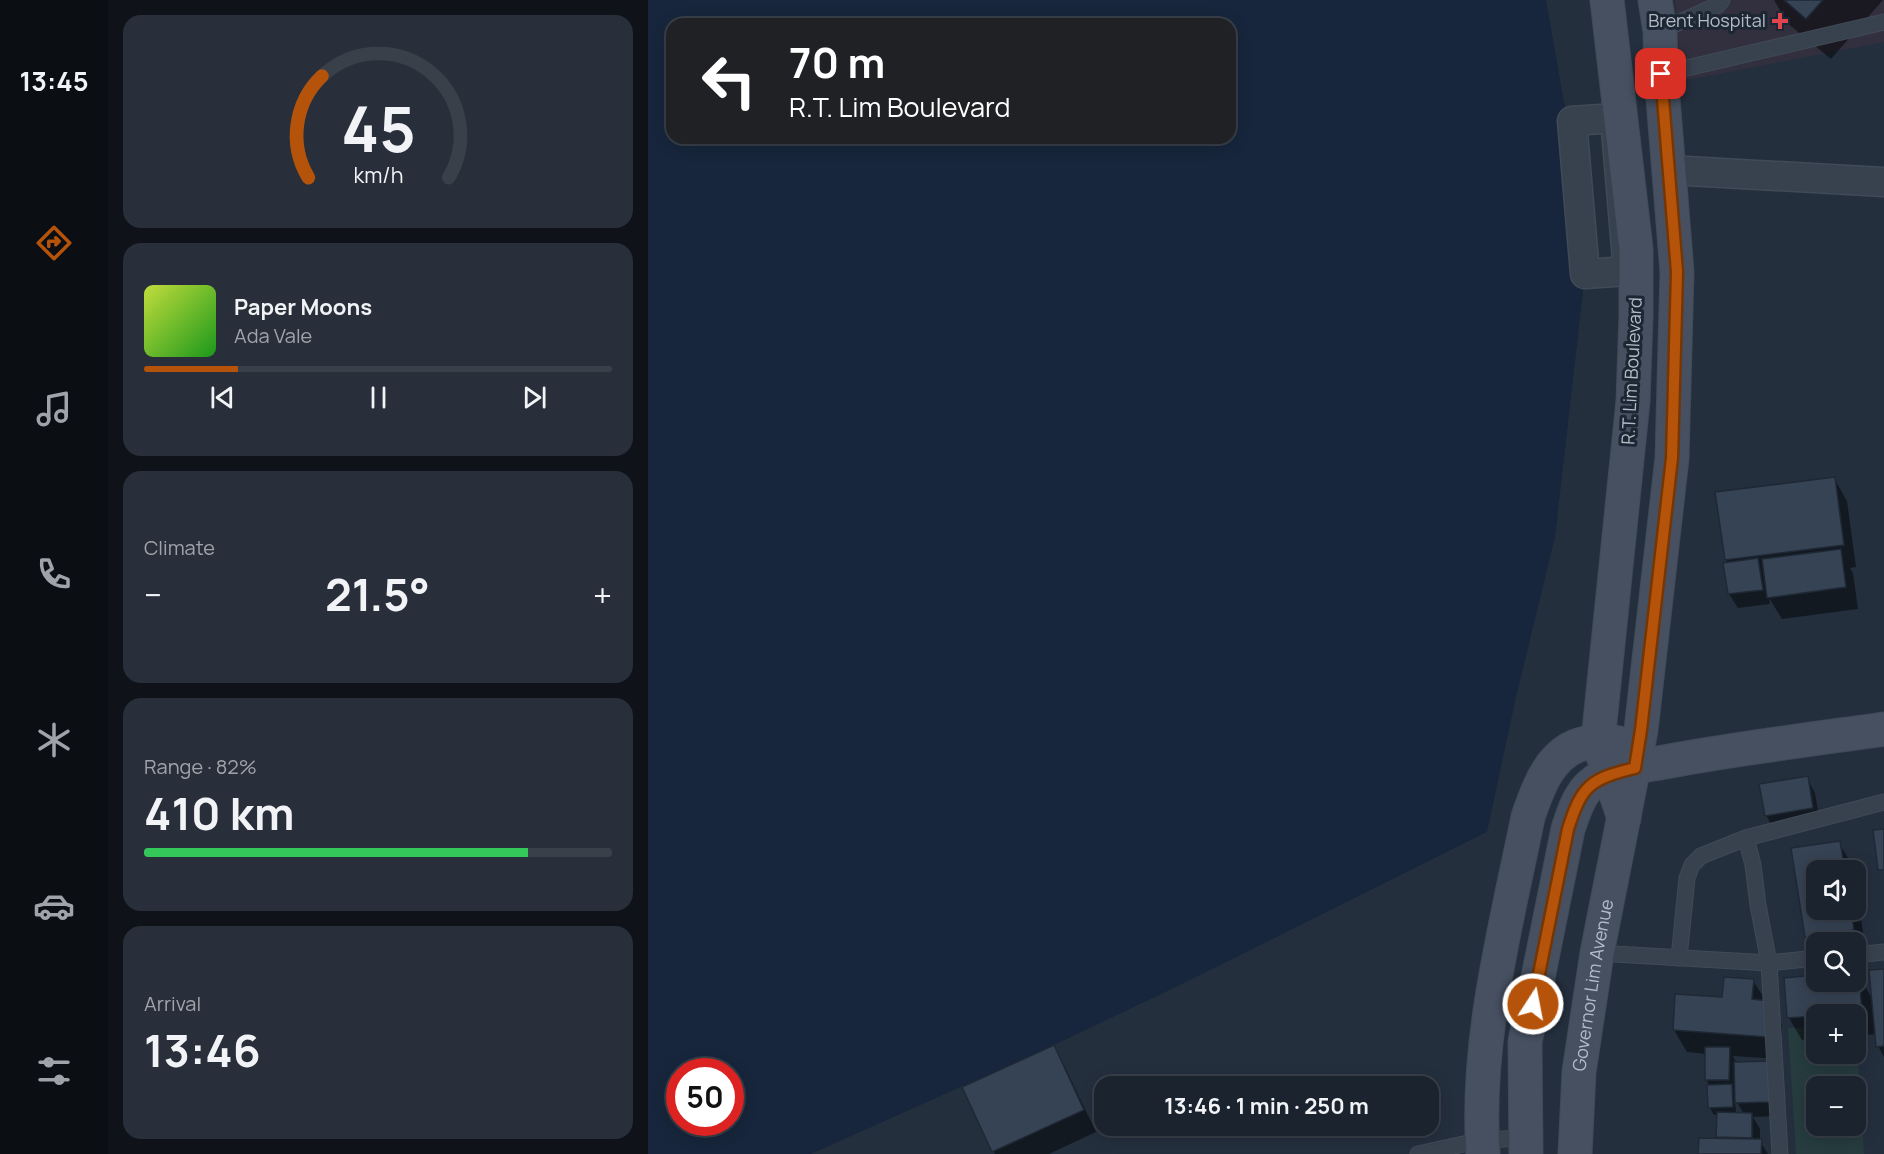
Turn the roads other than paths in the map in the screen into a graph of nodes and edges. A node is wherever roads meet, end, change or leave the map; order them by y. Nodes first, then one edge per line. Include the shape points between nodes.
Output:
1 (1607, 0) edge
2 (1722, 0) edge
3 (1658, 16) edge
4 (1884, 22) edge
5 (1661, 74) junction
6 (1572, 121) joint
7 (1669, 170) junction
8 (1884, 182) edge
9 (1884, 729) edge
10 (1598, 741) junction
11 (1628, 762) junction
12 (1884, 802) edge
13 (1746, 838) junction
14 (1884, 952) edge
15 (1597, 953) junction
16 (1866, 953) edge
17 (1680, 958) junction
18 (1806, 959) edge
19 (1769, 963) junction
20 (1526, 1146) edge
21 (1482, 1147) edge
22 (1418, 1154) edge
23 (1575, 1154) edge
24 (1780, 1154) edge

1 - 10 main road, R.T. Lim Boulevard via 1636,249 1636,316 1633,401
2 - 3 lane via 1718,5
3 - 5 main road
4 - 5 lane
5 - 7 main road
6 - 6 street via 1615,118 1628,272 1585,274
7 - 8 street
7 - 11 main road via 1677,272 1672,458
9 - 11 main road
10 - 11 main road, Governor Lim Avenue
10 - 21 main road via 1576,746 1556,761 1537,790 1528,817 1492,1002 1484,1069
11 - 15 main road, Governor Lim Avenue via 1624,820
11 - 20 main road via 1587,788 1568,829 1525,1042
12 - 13 lane
13 - 17 lane via 1701,856 1692,866 1687,878
13 - 19 lane
14 - 16 lane
15 - 17 lane
15 - 23 main road, Governor Lim Avenue via 1579,1072
17 - 19 lane
18 - 19 lane
19 - 24 lane
20 - 21 lane
21 - 22 lane

